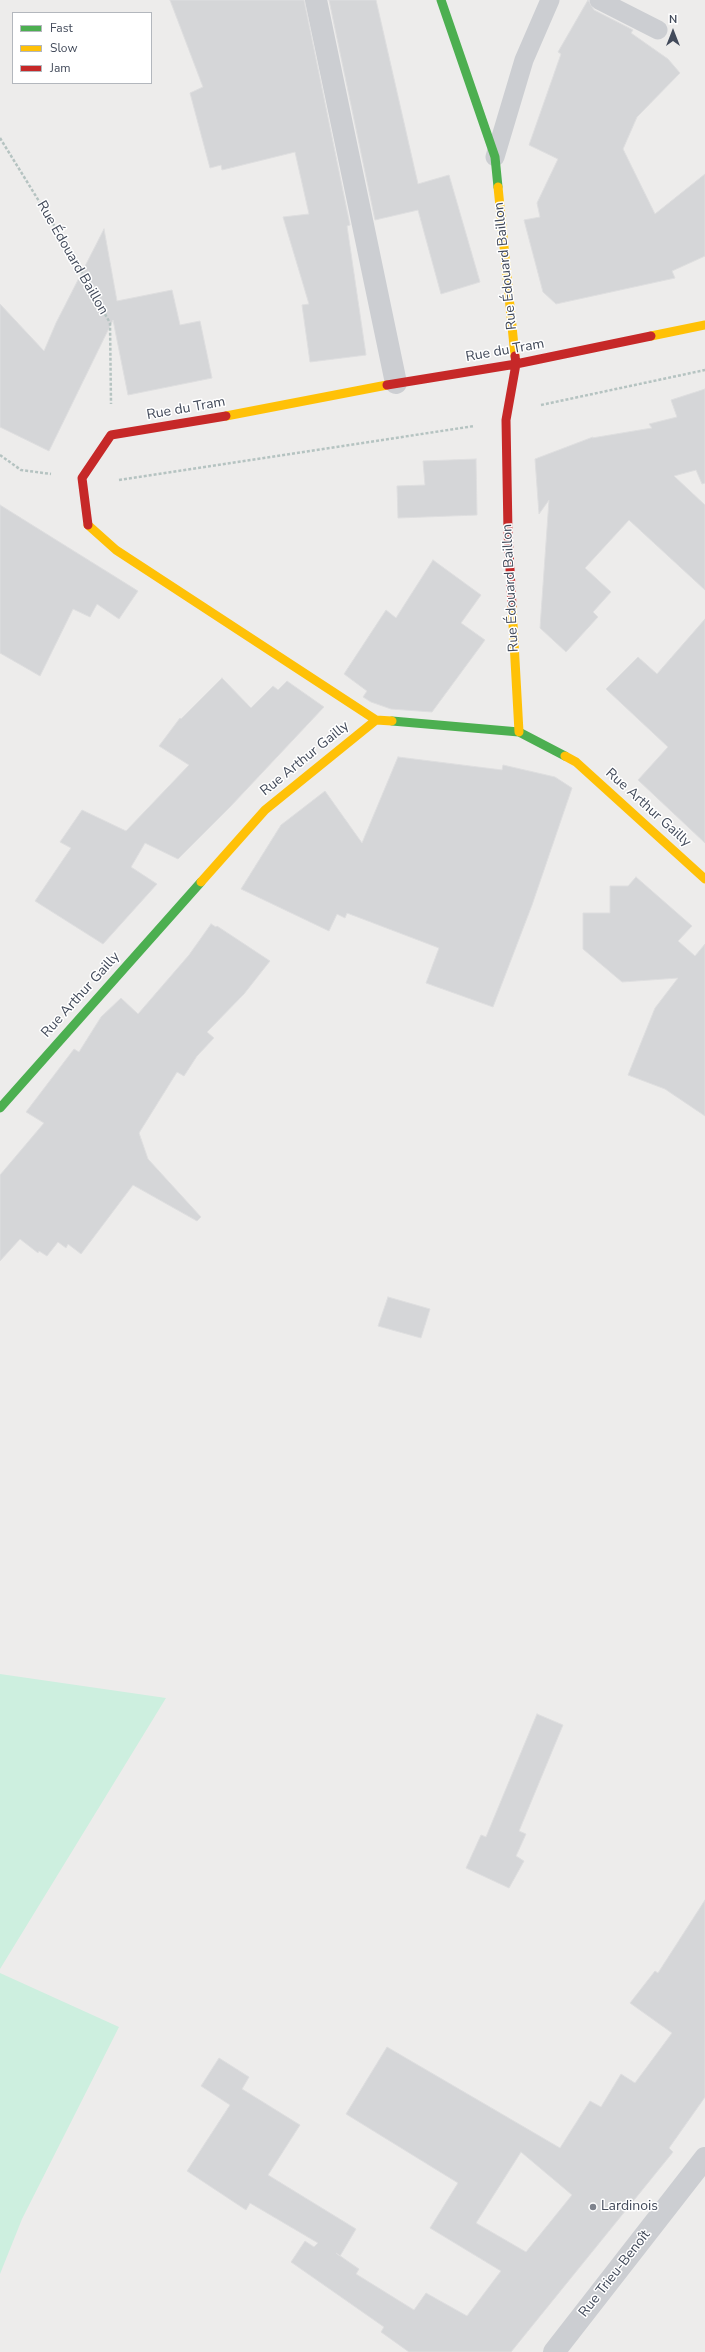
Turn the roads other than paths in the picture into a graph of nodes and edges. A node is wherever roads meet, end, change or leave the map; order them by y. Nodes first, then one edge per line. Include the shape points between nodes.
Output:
1 (316, 0) edge
2 (440, 0) edge
3 (550, 0) edge
4 (599, 0) edge
5 (658, 30) dead end
6 (495, 157) junction
7 (705, 325) edge
8 (516, 364) junction
9 (396, 383) junction
10 (376, 720) junction
11 (519, 732) junction
12 (705, 879) edge
13 (0, 1108) edge
14 (705, 2158) edge
15 (554, 2352) edge

1 - 9 street
2 - 6 street, Rue Édouard Baillon
3 - 6 lane via 524,60
4 - 5 lane
6 - 8 street, Rue Édouard Baillon
7 - 8 street, Rue du Tram
8 - 9 street, Rue du Tram
8 - 11 street, Rue Édouard Baillon via 506,420 508,532
9 - 10 street, Rue du Tram via 175,426 111,435 82,478 86,523 116,550
10 - 11 street, Rue Arthur Gailly
10 - 13 street, Rue Arthur Gailly via 265,810
11 - 12 street, Rue Arthur Gailly via 576,762
14 - 15 street, Rue Trieu-Benoît

